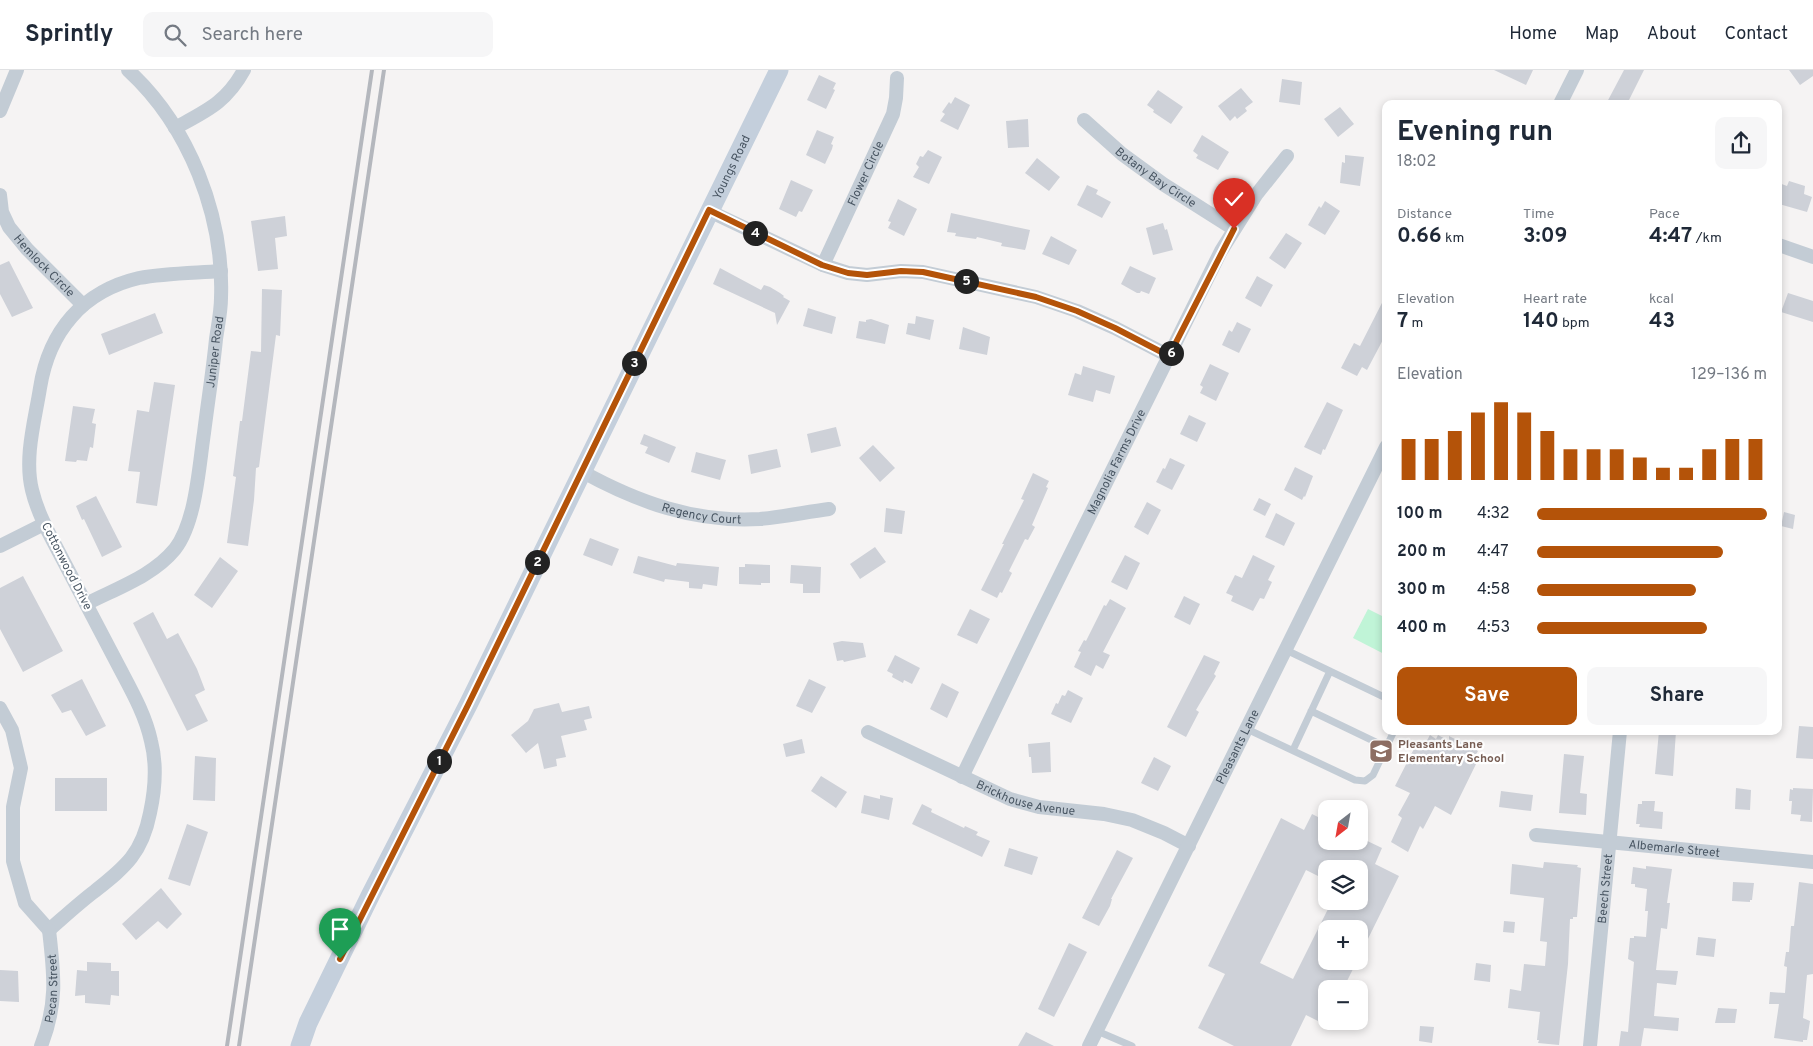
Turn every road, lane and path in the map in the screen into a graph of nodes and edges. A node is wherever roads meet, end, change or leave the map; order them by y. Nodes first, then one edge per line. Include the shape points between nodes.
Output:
1 (17, 70) edge
2 (128, 70) edge
3 (244, 70) edge
4 (779, 70) edge
5 (1577, 70) edge
6 (896, 78) dead end
7 (1562, 100) edge
8 (0, 111) edge
9 (1084, 120) dead end
10 (175, 128) junction
11 (1287, 156) dead end
12 (0, 196) edge
13 (709, 210) junction
14 (1234, 229) junction
15 (1782, 246) edge
16 (1813, 257) edge
17 (822, 265) junction
18 (221, 271) junction
19 (83, 305) junction
20 (1169, 356) junction
21 (1382, 455) edge
22 (581, 471) junction
23 (829, 509) dead end
24 (44, 524) junction
25 (0, 546) edge
26 (86, 604) junction
27 (1286, 650) junction
28 (1330, 671) junction
29 (1382, 696) edge
30 (0, 708) edge
31 (1311, 711) junction
32 (1247, 729) junction
33 (868, 732) dead end
34 (1392, 735) edge
35 (1620, 735) edge
36 (1386, 747) junction
37 (1293, 750) junction
38 (962, 777) junction
39 (1536, 835) dead end
40 (1609, 842) junction
41 (1189, 846) junction
42 (1813, 862) edge
43 (49, 930) junction
44 (1097, 1031) junction
45 (41, 1046) edge
46 (300, 1046) edge
47 (1089, 1046) edge
48 (1132, 1046) edge
49 (1590, 1046) edge

1 - 8 street
2 - 10 street, Juniper Road
3 - 10 street via 216,105
4 - 13 street, Youngs Road
5 - 7 street
6 - 17 street, Flower Circle via 893,114
9 - 14 street, Botany Bay Circle via 1163,184
10 - 18 street, Juniper Road via 198,174 209,206
11 - 14 street, Magnolia Farms Drive
12 - 19 street, Hemlock Circle via 2,212 9,227
13 - 17 street
13 - 22 street, Youngs Road
14 - 20 street, Magnolia Farms Drive
15 - 16 street
17 - 20 street via 867,275 923,272 1036,297 1108,324
18 - 19 street, Cottonwood Drive via 140,278 101,293
18 - 26 street, Juniper Road via 214,365 186,532 176,548 147,574
19 - 24 street, Cottonwood Drive via 56,336 42,373 29,464 32,488
20 - 38 street, Magnolia Farms Drive
21 - 27 street, Pleasants Lane
22 - 23 street, Regency Court via 611,488 649,503 701,516 760,519
22 - 46 street, Youngs Road via 468,705 371,894
24 - 25 street
24 - 26 street, Cottonwood Drive
26 - 43 street, Cottonwood Drive via 145,720 154,757 154,788 144,836 134,856 110,881
27 - 28 lane
27 - 32 street, Pleasants Lane
28 - 29 lane
28 - 31 lane
30 - 43 street via 12,730 21,768 13,807 13,861 25,903
31 - 36 lane
31 - 37 lane
32 - 37 lane
32 - 41 street, Pleasants Lane
33 - 38 street, Brickhouse Avenue
34 - 36 lane
35 - 40 street, Beech Street
36 - 37 lane via 1373,775 1365,781 1355,780
38 - 41 street, Brickhouse Avenue via 1010,799 1039,807 1132,820
39 - 40 street, Albemarle Street
40 - 42 street, Albemarle Street
40 - 49 street, Beech Street
41 - 44 street, Pleasants Lane
43 - 45 street, Pecan Street via 55,987
44 - 47 street, Pleasants Lane
44 - 48 lane

